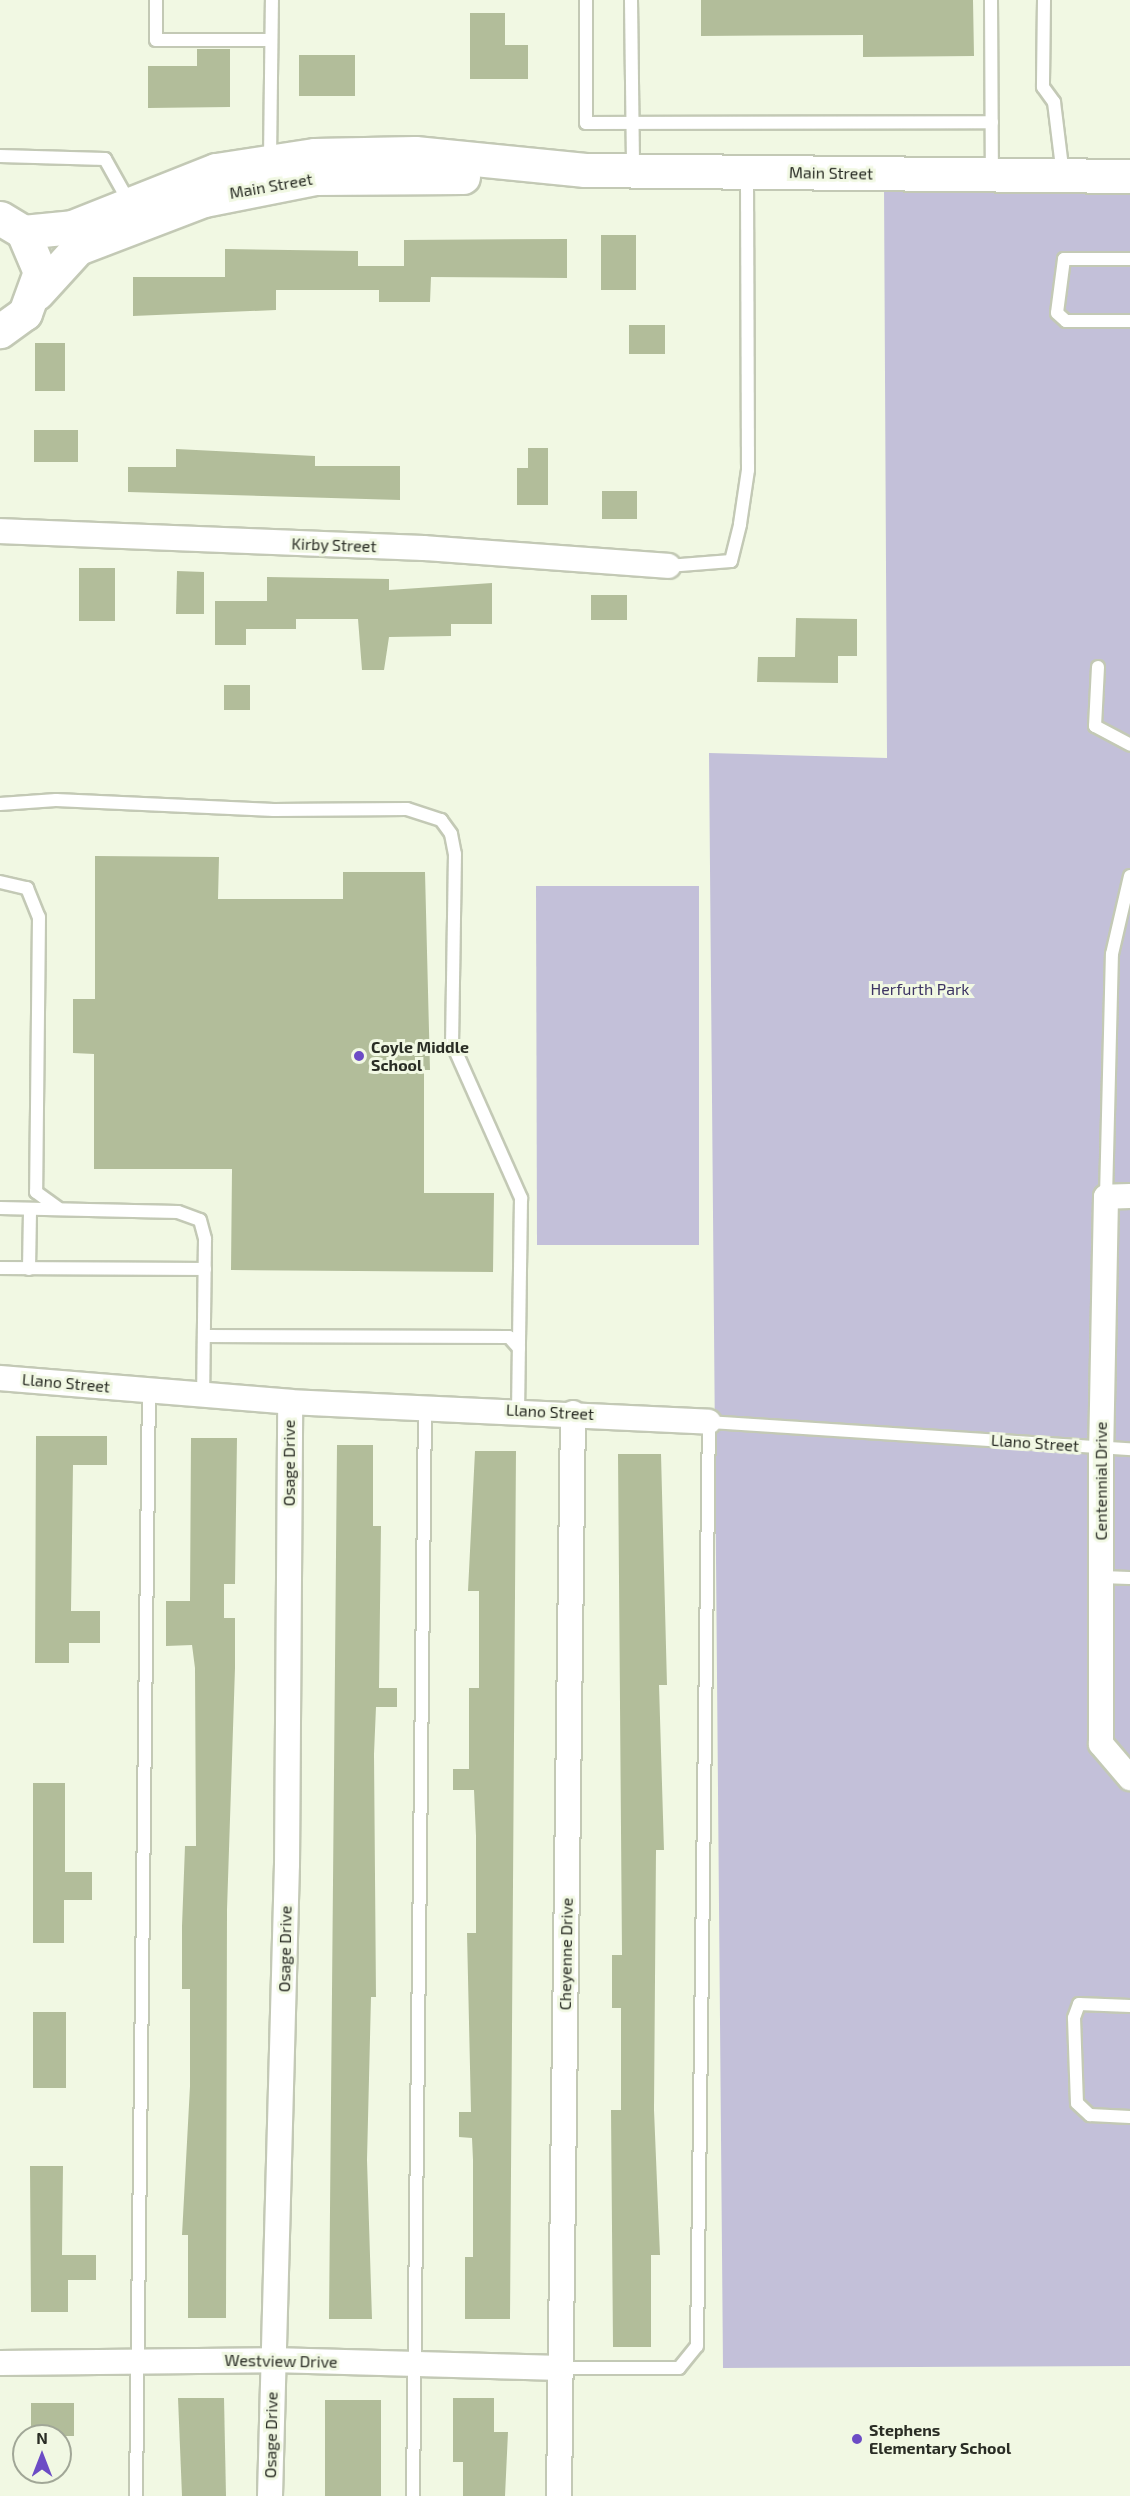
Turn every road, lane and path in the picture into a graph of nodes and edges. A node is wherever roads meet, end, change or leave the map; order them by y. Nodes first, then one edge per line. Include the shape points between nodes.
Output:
1 (156, 0) edge
2 (272, 0) edge
3 (586, 0) edge
4 (631, 0) edge
5 (991, 0) edge
6 (1044, 0) edge
7 (271, 40) junction
8 (632, 122) junction
9 (992, 122) junction
10 (0, 156) edge
11 (270, 159) junction
12 (533, 168) junction
13 (633, 171) junction
14 (747, 172) junction
15 (992, 175) junction
16 (1063, 176) junction
17 (1130, 176) edge
18 (130, 203) junction
19 (11, 225) edge
20 (1130, 259) edge
21 (37, 293) junction
22 (1130, 321) edge
23 (5, 333) edge
24 (0, 531) edge
25 (668, 566) joint
26 (1098, 667) dead end
27 (1130, 745) edge
28 (0, 804) edge
29 (1130, 876) edge
30 (0, 882) edge
31 (1118, 1197) edge
32 (0, 1208) edge
33 (30, 1209) junction
34 (59, 1209) junction
35 (0, 1268) edge
36 (28, 1269) junction
37 (205, 1269) junction
38 (204, 1336) junction
39 (519, 1348) junction
40 (0, 1378) edge
41 (149, 1391) junction
42 (203, 1396) junction
43 (290, 1402) junction
44 (426, 1407) junction
45 (518, 1411) junction
46 (573, 1413) junction
47 (709, 1422) junction
48 (1101, 1447) junction
49 (1130, 1449) edge
50 (1101, 1577) junction
51 (1130, 1578) edge
52 (1130, 1778) edge
53 (1130, 2006) edge
54 (1130, 2117) edge
55 (272, 2360) junction
56 (137, 2362) junction
57 (0, 2363) edge
58 (415, 2364) junction
59 (562, 2368) junction
60 (136, 2496) edge
61 (270, 2496) edge
62 (413, 2496) edge
63 (559, 2496) edge

1 - 7 lane via 156,40
2 - 7 lane
3 - 8 lane via 586,123
4 - 8 lane
5 - 9 lane
6 - 16 lane via 1043,87 1054,102
7 - 11 lane
8 - 9 lane
8 - 13 lane
9 - 15 lane
10 - 18 lane via 105,159
11 - 12 street, Main Street via 416,153
11 - 18 street, Main Street via 216,170
12 - 13 street, Main Street
12 - 21 street, Main Street via 493,177 315,178 241,190 78,248
13 - 14 street, Main Street
14 - 15 street, Main Street
14 - 25 lane via 747,470 740,524 731,561
15 - 16 street, Main Street
16 - 17 street, Main Street
18 - 19 street, Main Street via 72,227
19 - 21 street, Main Street via 38,261
20 - 22 lane via 1064,260 1057,313 1065,321
21 - 23 street, Main Street
24 - 25 street, Kirby Street via 424,548
26 - 27 lane via 1095,726
28 - 39 lane via 56,800 274,810 407,809 441,820 451,834 455,854 452,1043 521,1198
29 - 31 lane via 1112,954
30 - 34 lane via 27,888 39,917 36,1192
31 - 48 street, Centennial Drive
32 - 33 lane
33 - 34 lane
33 - 36 lane
34 - 37 lane via 178,1212 200,1220
35 - 36 lane
36 - 37 lane
37 - 38 lane
38 - 39 lane via 509,1337
38 - 42 lane
39 - 45 lane
40 - 41 street, Llano Street
41 - 42 street, Llano Street
41 - 56 lane
42 - 43 street, Llano Street
43 - 44 street, Llano Street
43 - 55 street, Osage Drive via 287,1865
44 - 45 street, Llano Street
44 - 58 lane
45 - 46 street, Llano Street
46 - 47 street, Llano Street
46 - 59 street, Cheyenne Drive
47 - 48 lane, Llano Street
47 - 59 lane via 697,2346 679,2368
48 - 49 lane, Llano Street
48 - 50 street, Centennial Drive
50 - 51 lane
50 - 52 street, Centennial Drive via 1101,1744
53 - 54 lane via 1079,2004 1074,2018 1077,2103 1090,2115
55 - 56 street, Westview Drive
55 - 58 street, Westview Drive
55 - 61 street, Osage Drive
56 - 57 street, Westview Drive
56 - 60 lane
58 - 59 street, Westview Drive
58 - 62 lane
59 - 63 street, Cheyenne Drive

